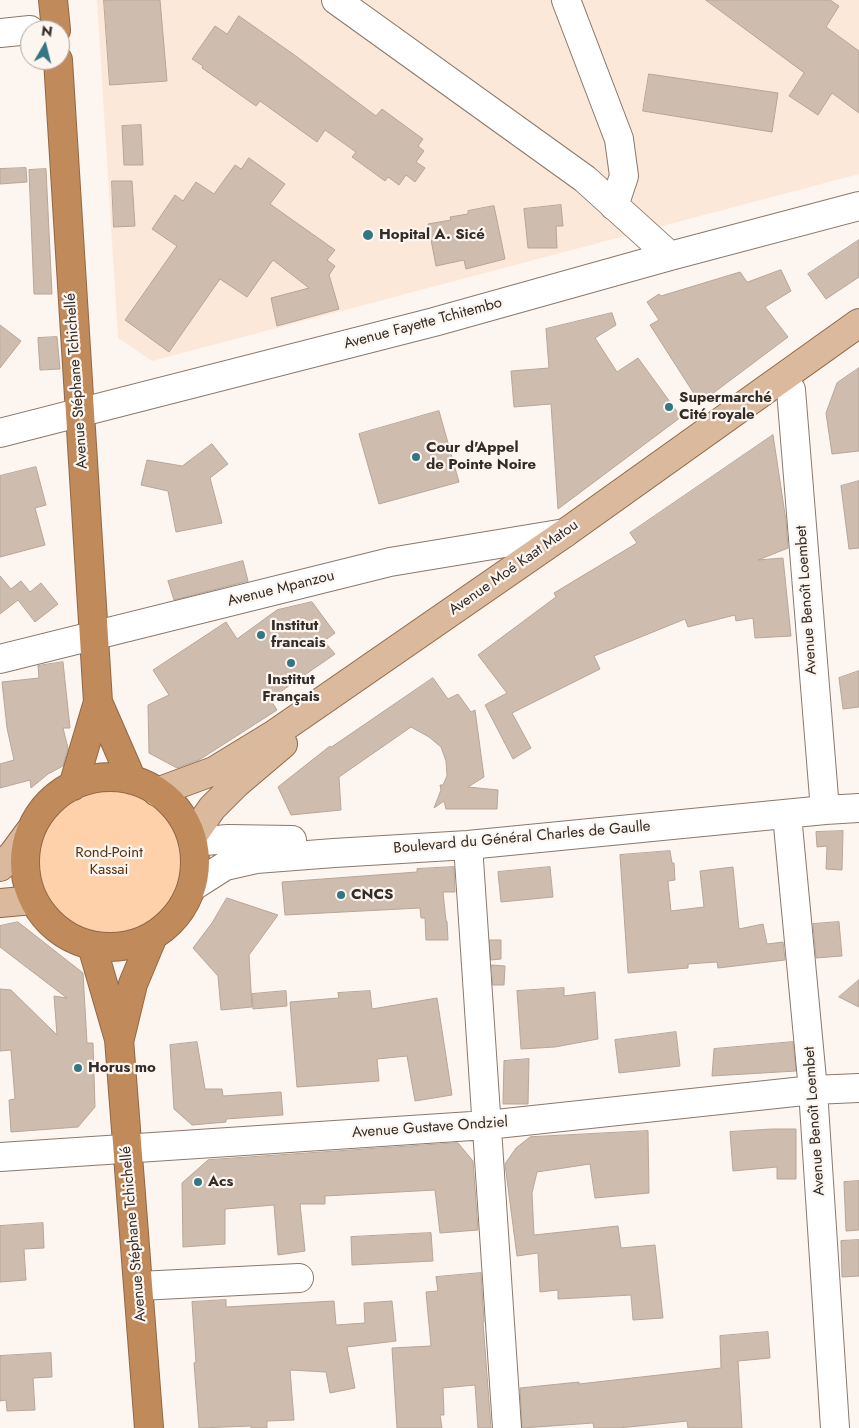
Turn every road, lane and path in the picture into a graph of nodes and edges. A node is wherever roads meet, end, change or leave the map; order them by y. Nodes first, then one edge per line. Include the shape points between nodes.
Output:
1 (53, 0) edge
2 (336, 0) edge
3 (566, 0) edge
4 (47, 20) edge
5 (20, 32) edge
6 (0, 33) edge
7 (59, 70) edge
8 (614, 206) junction
9 (854, 209) edge
10 (670, 256) junction
11 (859, 323) edge
12 (859, 341) edge
13 (791, 390) junction
14 (79, 412) junction
15 (0, 432) edge
16 (566, 533) junction
17 (93, 636) junction
18 (0, 659) edge
19 (98, 702) junction
20 (132, 780) junction
21 (73, 786) junction
22 (157, 792) junction
23 (859, 793) edge
24 (823, 803) junction
25 (859, 808) edge
26 (787, 815) junction
27 (30, 831) junction
28 (192, 839) junction
29 (468, 845) junction
30 (0, 867) edge
31 (192, 887) junction
32 (33, 900) junction
33 (0, 903) edge
34 (153, 936) junction
35 (92, 946) junction
36 (119, 1039) junction
37 (859, 1088) edge
38 (813, 1090) junction
39 (487, 1125) junction
40 (126, 1148) junction
41 (0, 1157) edge
42 (298, 1278) dead end
43 (139, 1286) junction
44 (149, 1428) edge
45 (507, 1428) edge
46 (835, 1428) edge

1 - 4 highway
2 - 8 street via 585,179
3 - 8 street via 619,139 624,176
5 - 6 street
7 - 14 highway, Avenue Stéphane Tchichellé
8 - 10 street
9 - 10 street, Avenue Fayette Tchitembo
10 - 14 street, Avenue Fayette Tchitembo via 434,322
11 - 16 main road, Avenue Moé Kaat Matou
12 - 13 main road, Avenue Moé Kaat Matou
13 - 24 street, Avenue Benoît Loembet
13 - 28 main road, Avenue Moé Kaat Matou via 594,533 286,741 218,802
14 - 15 street, Avenue Fayette Tchitembo
14 - 17 highway, Avenue Stéphane Tchichellé
16 - 17 street, Avenue Mpanzou via 390,562
16 - 22 main road, Avenue Moé Kaat Matou via 272,735 214,770
17 - 18 street, Avenue Mpanzou
17 - 19 highway, Avenue Stéphane Tchichellé
19 - 20 highway, Avenue Stéphane Tchichellé
19 - 21 highway, Avenue Stéphane Tchichellé
20 - 21 highway via 92,779
20 - 22 highway
21 - 27 highway via 40,812
22 - 28 highway via 178,811
23 - 24 street, Boulevard du Général Charles de Gaulle
24 - 25 street, Boulevard du Général Charles de Gaulle
24 - 26 street, Boulevard du Général Charles de Gaulle
24 - 28 street, Boulevard du Général Charles de Gaulle via 776,802 309,840
26 - 29 street, Boulevard du Général Charles de Gaulle
26 - 38 street, Avenue Benoît Loembet
27 - 30 main road
27 - 32 highway via 24,854 26,878
28 - 31 highway via 195,864
29 - 31 street, Boulevard du Général Charles de Gaulle via 256,859 225,866
29 - 39 street
31 - 34 highway via 183,907
32 - 33 main road
32 - 35 highway via 57,930
34 - 35 highway via 113,948
34 - 36 highway, Avenue Stéphane Tchichellé via 134,984
35 - 36 highway, Avenue Stéphane Tchichellé
36 - 40 highway, Avenue Stéphane Tchichellé
37 - 38 street, Avenue Gustave Ondziel
38 - 39 street, Avenue Gustave Ondziel
38 - 46 street, Avenue Benoît Loembet
39 - 40 street, Avenue Gustave Ondziel
39 - 45 street
40 - 41 street, Avenue Gustave Ondziel
40 - 43 highway, Avenue Stéphane Tchichellé
42 - 43 street
43 - 44 highway, Avenue Stéphane Tchichellé

